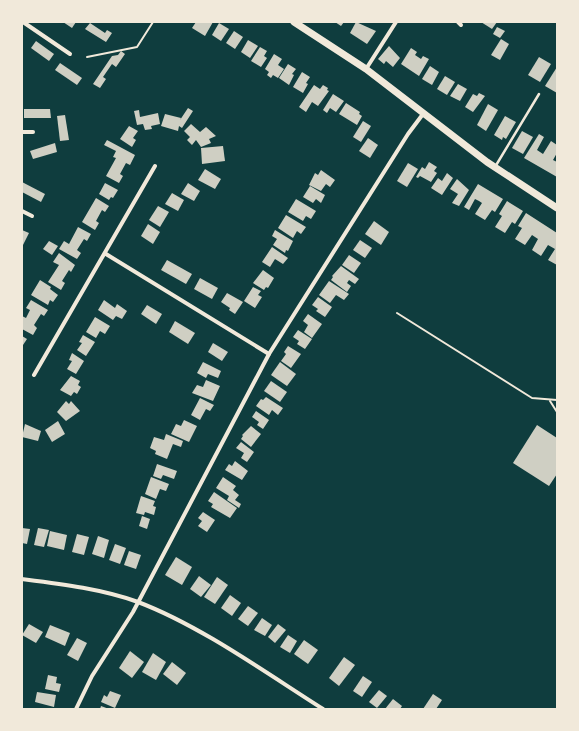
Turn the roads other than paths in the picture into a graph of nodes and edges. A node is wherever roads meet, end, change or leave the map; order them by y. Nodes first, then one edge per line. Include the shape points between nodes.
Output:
1 (23, 22) edge
2 (294, 22) edge
3 (396, 22) edge
4 (70, 54) dead end
5 (366, 70) junction
6 (539, 94) dead end
7 (423, 114) junction
8 (22, 132) edge
9 (33, 132) dead end
10 (155, 166) dead end
11 (494, 167) junction
12 (557, 208) edge
13 (22, 211) edge
14 (32, 216) dead end
15 (106, 254) junction
16 (269, 354) junction
17 (34, 375) dead end
18 (22, 579) edge
19 (138, 602) junction
20 (76, 709) edge
21 (323, 709) edge

1 - 4 street
2 - 5 main road
3 - 5 street
5 - 7 main road
6 - 11 lane
7 - 11 main road
7 - 16 street
8 - 9 street
10 - 15 street
11 - 12 main road
13 - 14 street
15 - 16 street
15 - 17 street
16 - 19 street
18 - 19 street via 70,586
19 - 20 street via 92,676
19 - 21 street via 204,636

